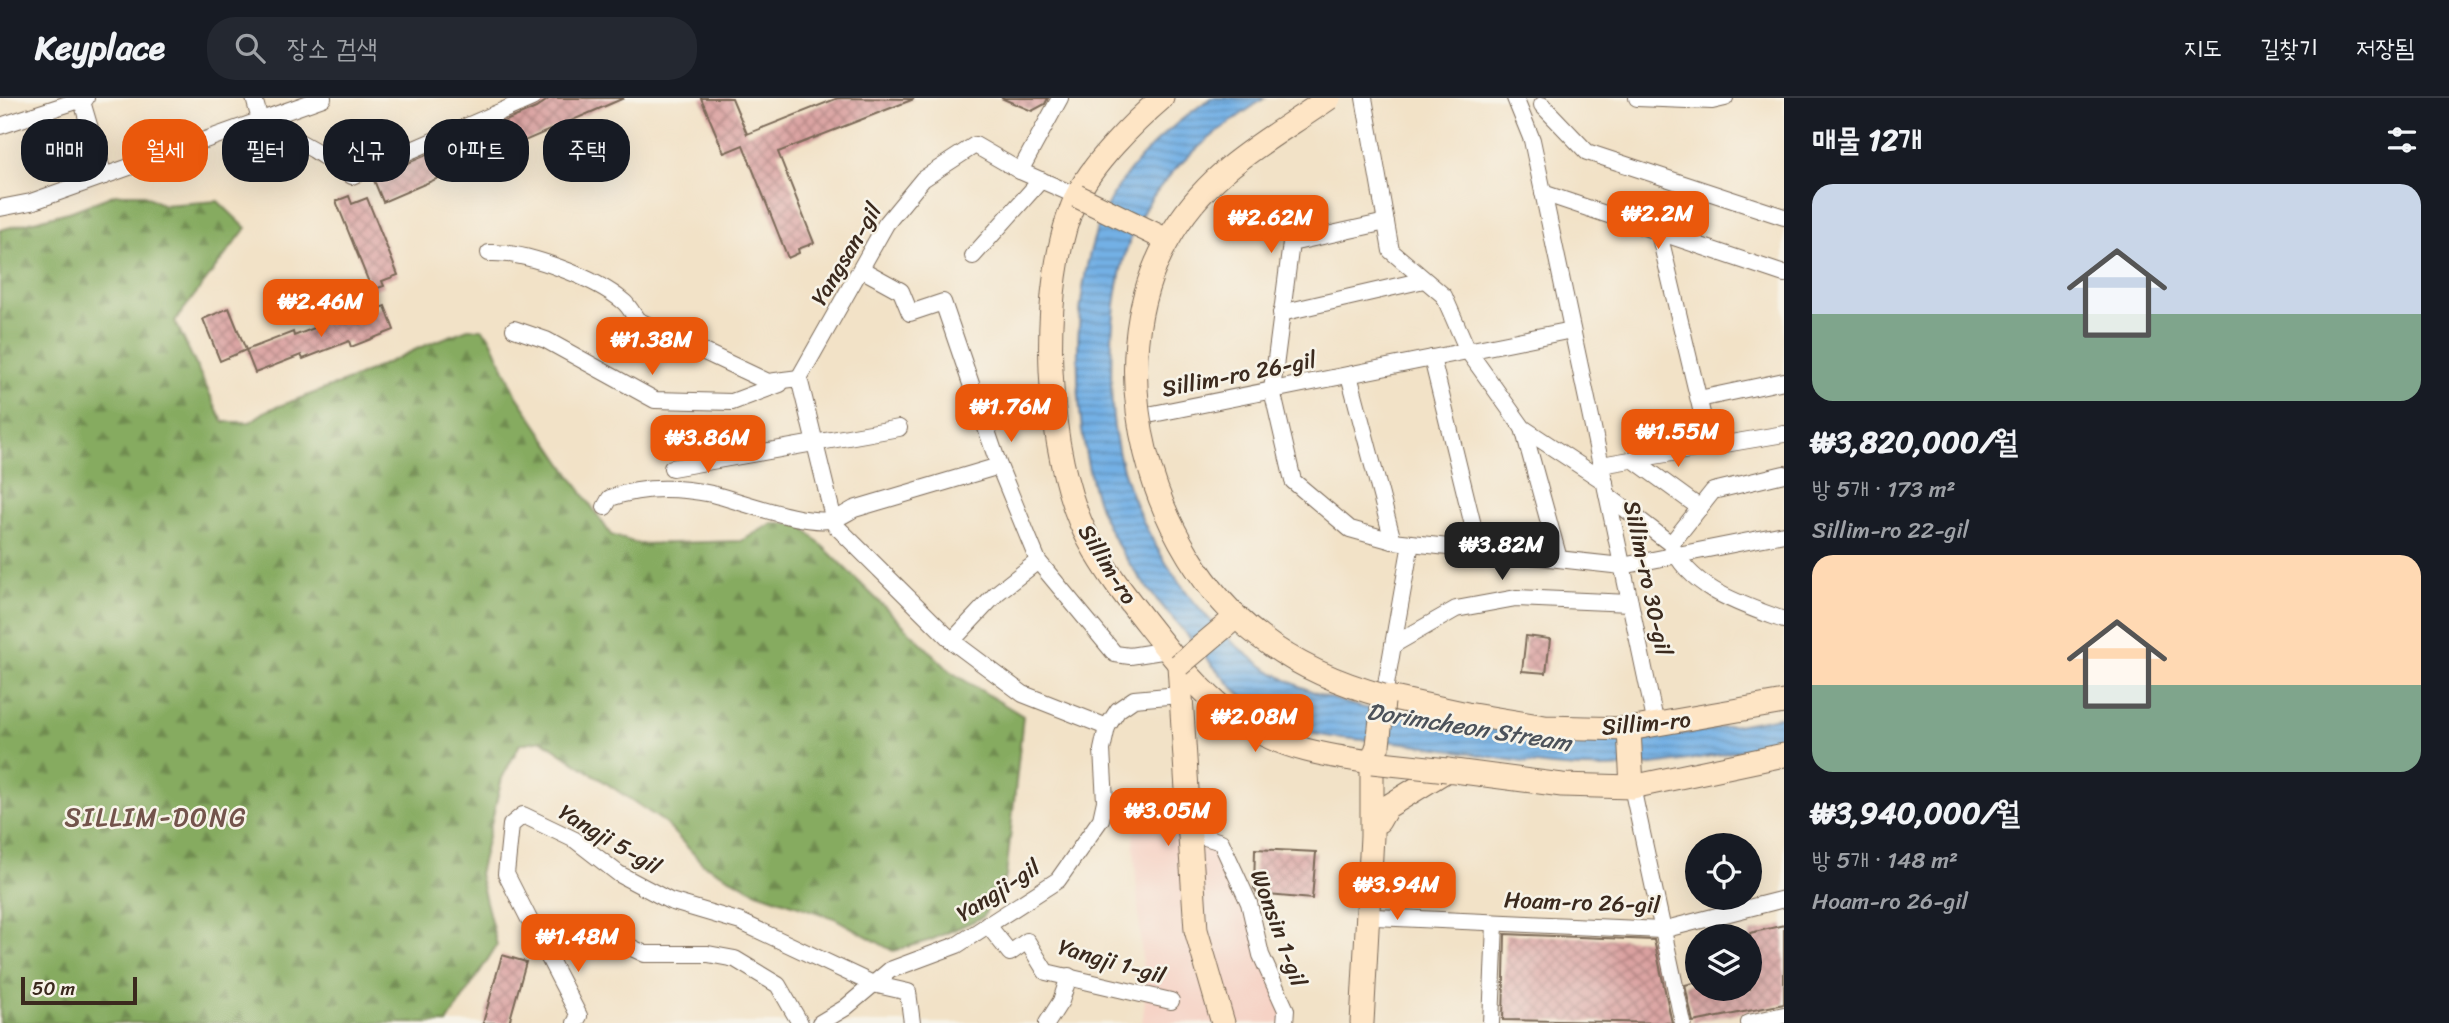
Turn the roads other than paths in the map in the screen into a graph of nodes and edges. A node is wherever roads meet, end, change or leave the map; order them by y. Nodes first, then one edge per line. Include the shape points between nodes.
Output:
1 (82, 98) edge
2 (254, 98) edge
3 (323, 98) edge
4 (532, 98) edge
5 (1060, 98) edge
6 (1162, 98) edge
7 (1329, 98) edge
8 (1364, 98) edge
9 (1515, 98) edge
10 (1637, 98) edge
11 (1725, 98) edge
12 (1543, 101) edge
13 (88, 119) edge
14 (260, 119) edge
15 (263, 119) edge
16 (0, 126) edge
17 (222, 134) edge
18 (1532, 140) junction
19 (309, 147) edge
20 (1020, 171) junction
21 (108, 175) edge
22 (1041, 180) junction
23 (87, 182) edge
24 (1543, 193) junction
25 (1077, 196) junction
26 (0, 208) edge
27 (1784, 217) edge
28 (1386, 222) junction
29 (1660, 233) junction
30 (1167, 240) junction
31 (489, 253) dead end
32 (973, 256) dead end
33 (861, 268) junction
34 (1784, 274) edge
35 (1424, 280) junction
36 (1282, 313) junction
37 (514, 329) dead end
38 (1572, 330) junction
39 (1468, 351) junction
40 (1432, 358) junction
41 (1349, 375) junction
42 (799, 377) junction
43 (1784, 381) edge
44 (1272, 390) junction
45 (1699, 399) junction
46 (1138, 417) junction
47 (899, 428) dead end
48 (1523, 428) junction
49 (1784, 434) edge
50 (816, 444) junction
51 (1710, 447) junction
52 (1634, 460) junction
53 (1601, 465) junction
54 (999, 466) junction
55 (672, 468) dead end
56 (1784, 474) edge
57 (1606, 488) junction
58 (605, 508) dead end
59 (1700, 508) junction
60 (834, 520) junction
61 (1784, 534) edge
62 (1393, 541) junction
63 (1411, 543) junction
64 (1479, 550) junction
65 (1674, 550) junction
66 (1559, 559) junction
67 (1038, 561) junction
68 (1622, 566) junction
69 (1630, 603) junction
70 (1236, 617) junction
71 (1784, 620) edge
72 (953, 641) junction
73 (1393, 645) junction
74 (1174, 657) junction
75 (1180, 695) junction
76 (1383, 699) junction
77 (1784, 702) edge
78 (1656, 725) junction
79 (1107, 727) junction
80 (1630, 732) junction
81 (1377, 755) junction
82 (1784, 755) edge
83 (1336, 757) junction
84 (1447, 771) junction
85 (1632, 787) junction
86 (1376, 820) junction
87 (1189, 832) junction
88 (1784, 899) edge
89 (1375, 917) junction
90 (1495, 923) junction
91 (987, 924) junction
92 (531, 925) junction
93 (1662, 930) junction
94 (1069, 976) junction
95 (873, 984) junction
96 (1171, 1001) dead end
97 (848, 1015) edge
98 (1784, 1015) edge
99 (575, 1023) edge
100 (800, 1023) edge
101 (820, 1023) edge
102 (912, 1023) edge
103 (1047, 1023) edge
104 (1223, 1023) edge
105 (1285, 1023) edge
106 (1362, 1023) edge
107 (1370, 1023) edge
108 (1491, 1023) edge
109 (1683, 1023) edge
110 (1749, 1023) edge

1 - 13 street
1 - 16 street
2 - 14 street
3 - 15 street
4 - 19 street via 352,176
5 - 20 street
6 - 25 main road, Sillim-ro via 1118,141
7 - 30 main road, Sillim-ro, bridge via 1217,176
8 - 28 street
9 - 18 street, Sillim-ro 30-gil
10 - 11 street
12 - 18 street
12 - 27 street via 1587,152
17 - 21 street
18 - 24 street, Sillim-ro 30-gil
20 - 22 street, Yangsan-gil
20 - 33 street, Yangsan-gil via 975,145 923,179 886,224
22 - 25 street, Yangsan-gil
22 - 32 street
23 - 26 street
24 - 29 street
24 - 38 street, Sillim-ro 30-gil
25 - 30 main road, bridge
25 - 74 main road, Sillim-ro via 1061,245 1051,315 1060,453 1068,489 1088,538 1120,589
28 - 35 street via 1391,251
28 - 36 street via 1291,243
29 - 34 street
29 - 45 street
30 - 46 main road, Sillim-ro, bridge via 1148,285 1135,340 1133,379
31 - 42 street via 509,252 586,280 624,302 637,320 768,382
33 - 42 street, Yangsan-gil
33 - 54 street via 901,291 911,313 943,302
35 - 36 street
35 - 39 street via 1444,296
36 - 44 street
37 - 42 street via 571,353 654,400 733,402
38 - 39 street, Sillim-ro 26-gil
38 - 53 street, Sillim-ro 30-gil
39 - 40 street, Sillim-ro 26-gil
39 - 48 street
40 - 41 street, Sillim-ro 26-gil
40 - 64 street
41 - 44 street, Sillim-ro 26-gil
41 - 62 street, Sillim-ro 26-gil
42 - 50 street
43 - 45 street
44 - 46 street, Sillim-ro 26-gil
44 - 62 street via 1293,481 1350,529
45 - 51 street
46 - 70 main road, Sillim-ro, bridge via 1147,454 1181,542 1203,579
47 - 50 street
48 - 57 street
48 - 66 street
49 - 51 street
50 - 55 street
50 - 60 street
51 - 52 street
52 - 53 street
52 - 59 street
53 - 57 street, Sillim-ro 30-gil
54 - 60 street via 854,509
54 - 67 street
56 - 59 street via 1713,491
57 - 65 street
57 - 68 street, Sillim-ro 30-gil
58 - 60 street via 610,498 635,489 666,489 712,494 797,517
59 - 65 street
60 - 72 street
61 - 65 street
62 - 63 street
63 - 64 street
63 - 73 street
64 - 66 street
65 - 68 street
65 - 71 street via 1718,596
66 - 68 street
67 - 72 street via 997,593
67 - 74 street via 1115,654
68 - 69 street, Sillim-ro 30-gil
69 - 73 street via 1516,598 1456,609
69 - 78 street, Sillim-ro 30-gil
70 - 74 main road, bridge
70 - 76 main road, Sillim-ro, bridge via 1306,666
72 - 79 street via 1023,694
73 - 76 street
74 - 75 main road
74 - 83 main road, Sillim-ro via 1226,711 1247,726 1292,748
75 - 79 street via 1134,699 1118,710
75 - 87 main road
76 - 80 main road, Sillim-ro via 1545,727
76 - 81 main road, bridge
77 - 78 main road, Sillim-ro
78 - 80 main road, Sillim-ro
79 - 91 street, Yangji-gil via 1101,819 1058,880
80 - 85 main road
81 - 83 main road, Sillim-ro
81 - 84 main road, Sillim-ro, bridge
81 - 86 main road
82 - 85 main road
83 - 86 main road via 1361,784
84 - 85 main road via 1562,785
84 - 86 main road via 1388,807
85 - 93 street
86 - 89 main road
86 - 106 main road
87 - 104 main road via 1196,930
87 - 105 street, Wonsin 1-gil via 1221,842 1249,903 1261,955 1286,1010
88 - 93 street, Hoam-ro 26-gil
89 - 90 street, Hoam-ro 26-gil
89 - 107 main road
90 - 93 street, Hoam-ro 26-gil
90 - 108 street
91 - 94 street, Yangji 1-gil via 1010,953 1027,942 1046,972
91 - 95 street, Yangji-gil via 957,945 890,970
92 - 95 street, Yangji 5-gil via 506,873 511,825 523,815 575,840 619,874 670,901 741,922
92 - 99 street via 579,1016
92 - 100 street via 598,932 645,954 735,959 778,985
93 - 109 street
94 - 96 street, Yangji 1-gil
94 - 103 street
95 - 97 street, Yangji-gil
95 - 102 street via 908,992
97 - 101 street, Yangji-gil
98 - 110 street

